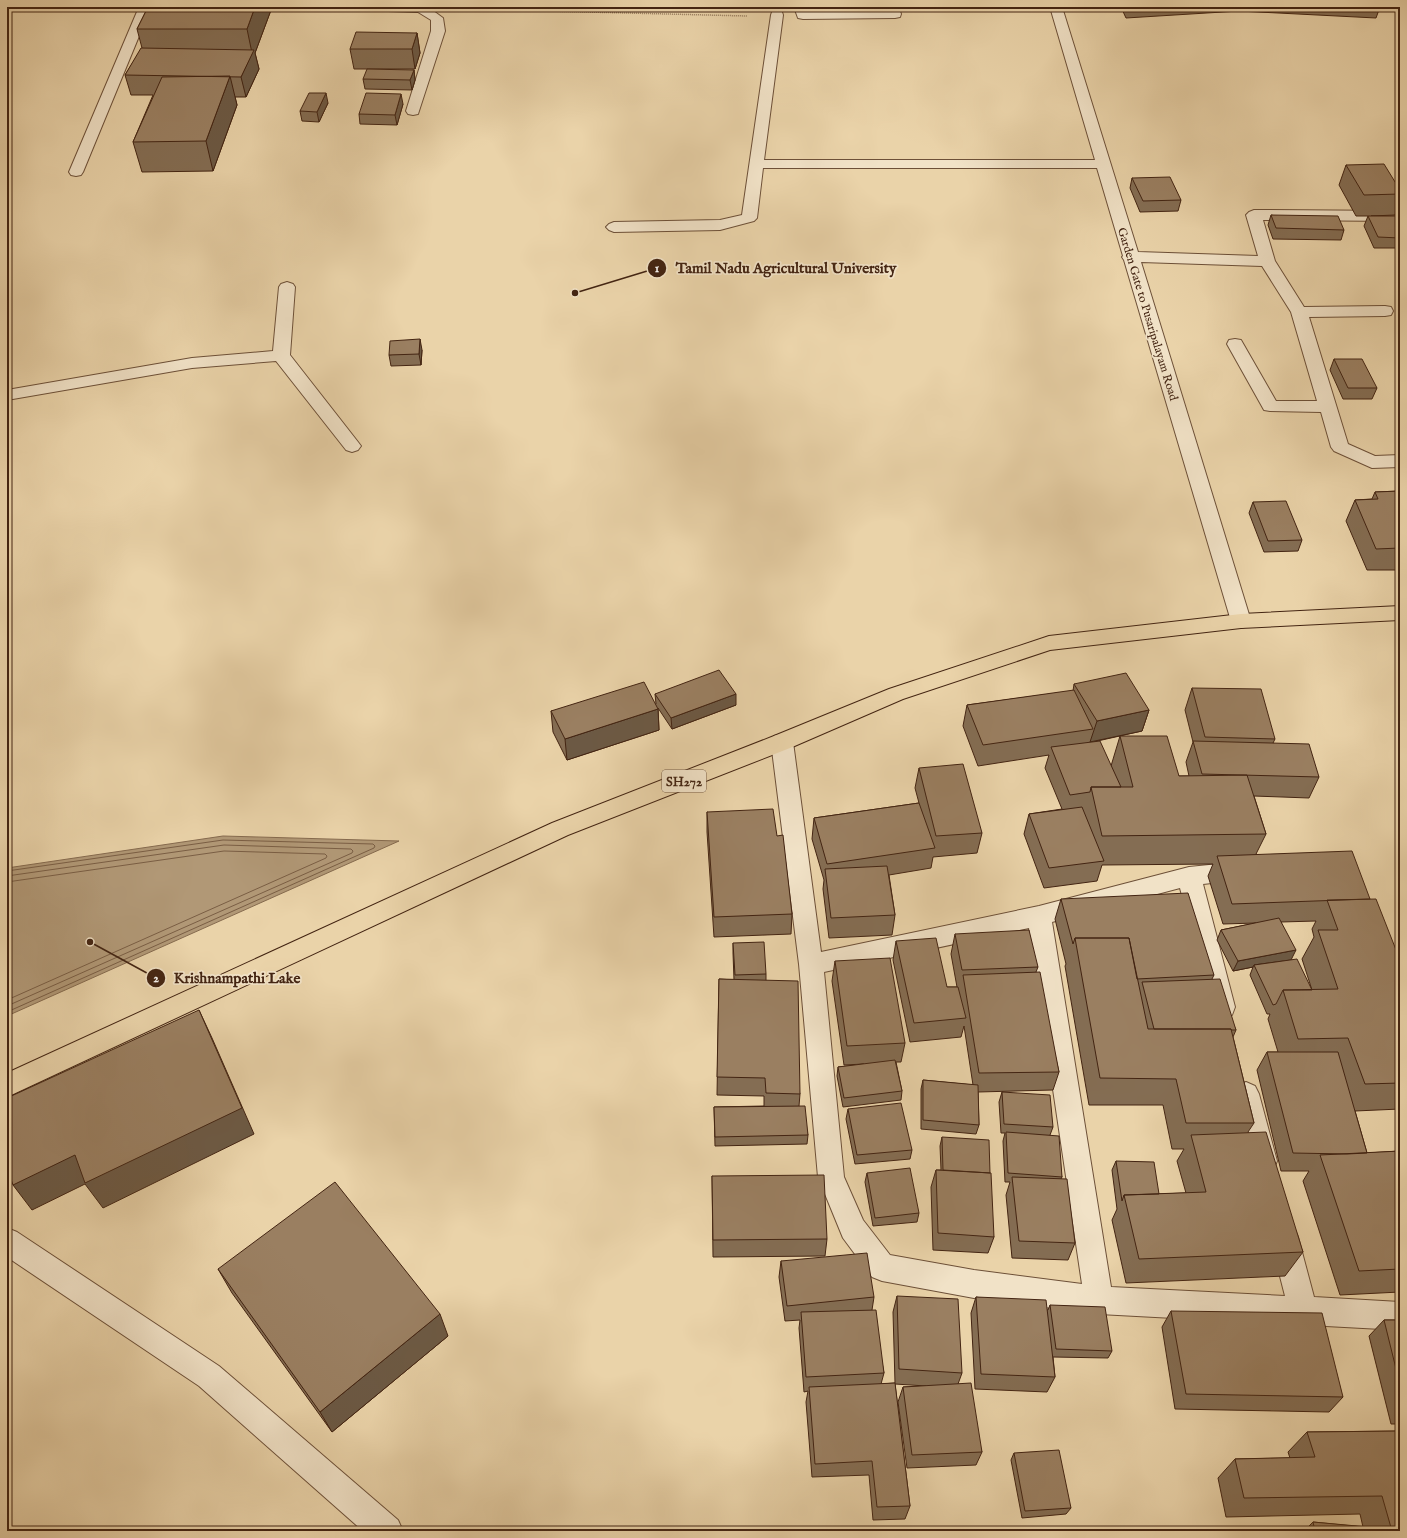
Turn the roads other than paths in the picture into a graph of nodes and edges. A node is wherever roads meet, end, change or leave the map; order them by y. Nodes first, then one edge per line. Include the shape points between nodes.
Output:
1 (145, 7) edge
2 (388, 7) edge
3 (800, 7) edge
4 (1056, 7) edge
5 (421, 8) edge
6 (895, 14) dead end
7 (777, 15) road end
8 (413, 111) dead end
9 (756, 164) junction
10 (1102, 164) junction
11 (76, 172) dead end
12 (1400, 216) edge
13 (614, 227) dead end
14 (1130, 257) junction
15 (1267, 261) junction
16 (287, 288) dead end
17 (1385, 311) dead end
18 (1298, 312) junction
19 (1235, 344) dead end
20 (281, 355) junction
21 (7, 395) edge
22 (1328, 407) junction
23 (352, 446) dead end
24 (1400, 461) edge
25 (1400, 614) edge
26 (1241, 621) junction
27 (782, 742) junction
28 (1260, 869) edge
29 (1188, 876) junction
30 (1039, 916) junction
31 (811, 964) junction
32 (1229, 1029) edge
33 (1241, 1074) edge
34 (7, 1086) edge
35 (1269, 1181) edge
36 (1277, 1211) edge
37 (7, 1241) edge
38 (1099, 1300) junction
39 (1303, 1310) junction
40 (1400, 1316) edge
41 (387, 1531) edge

1 - 11 street
2 - 5 street
3 - 6 street via 803,14
4 - 10 street, Garden Gate to Pusaripalayam Road
5 - 8 street via 437,18 438,31
7 - 9 street
9 - 10 street
9 - 13 street via 748,218 720,225
10 - 14 street, Garden Gate to Pusaripalayam Road
12 - 15 street via 1254,215
14 - 15 street
14 - 26 street, Garden Gate to Pusaripalayam Road
15 - 18 street
16 - 20 street
17 - 18 street
18 - 22 street
19 - 22 street via 1270,406
20 - 21 street via 192,363
20 - 23 street
22 - 24 street via 1340,447 1372,462
25 - 26 main road, SH272
26 - 27 main road, SH272 via 1049,643 896,694
27 - 31 street
27 - 34 main road, SH272 via 560,829
28 - 29 street
29 - 30 street
29 - 32 street
30 - 31 street
30 - 38 street
31 - 38 street via 831,1176 853,1229 882,1267 974,1284
33 - 35 street
36 - 39 street
37 - 41 street via 209,1376
38 - 39 street
39 - 40 street

